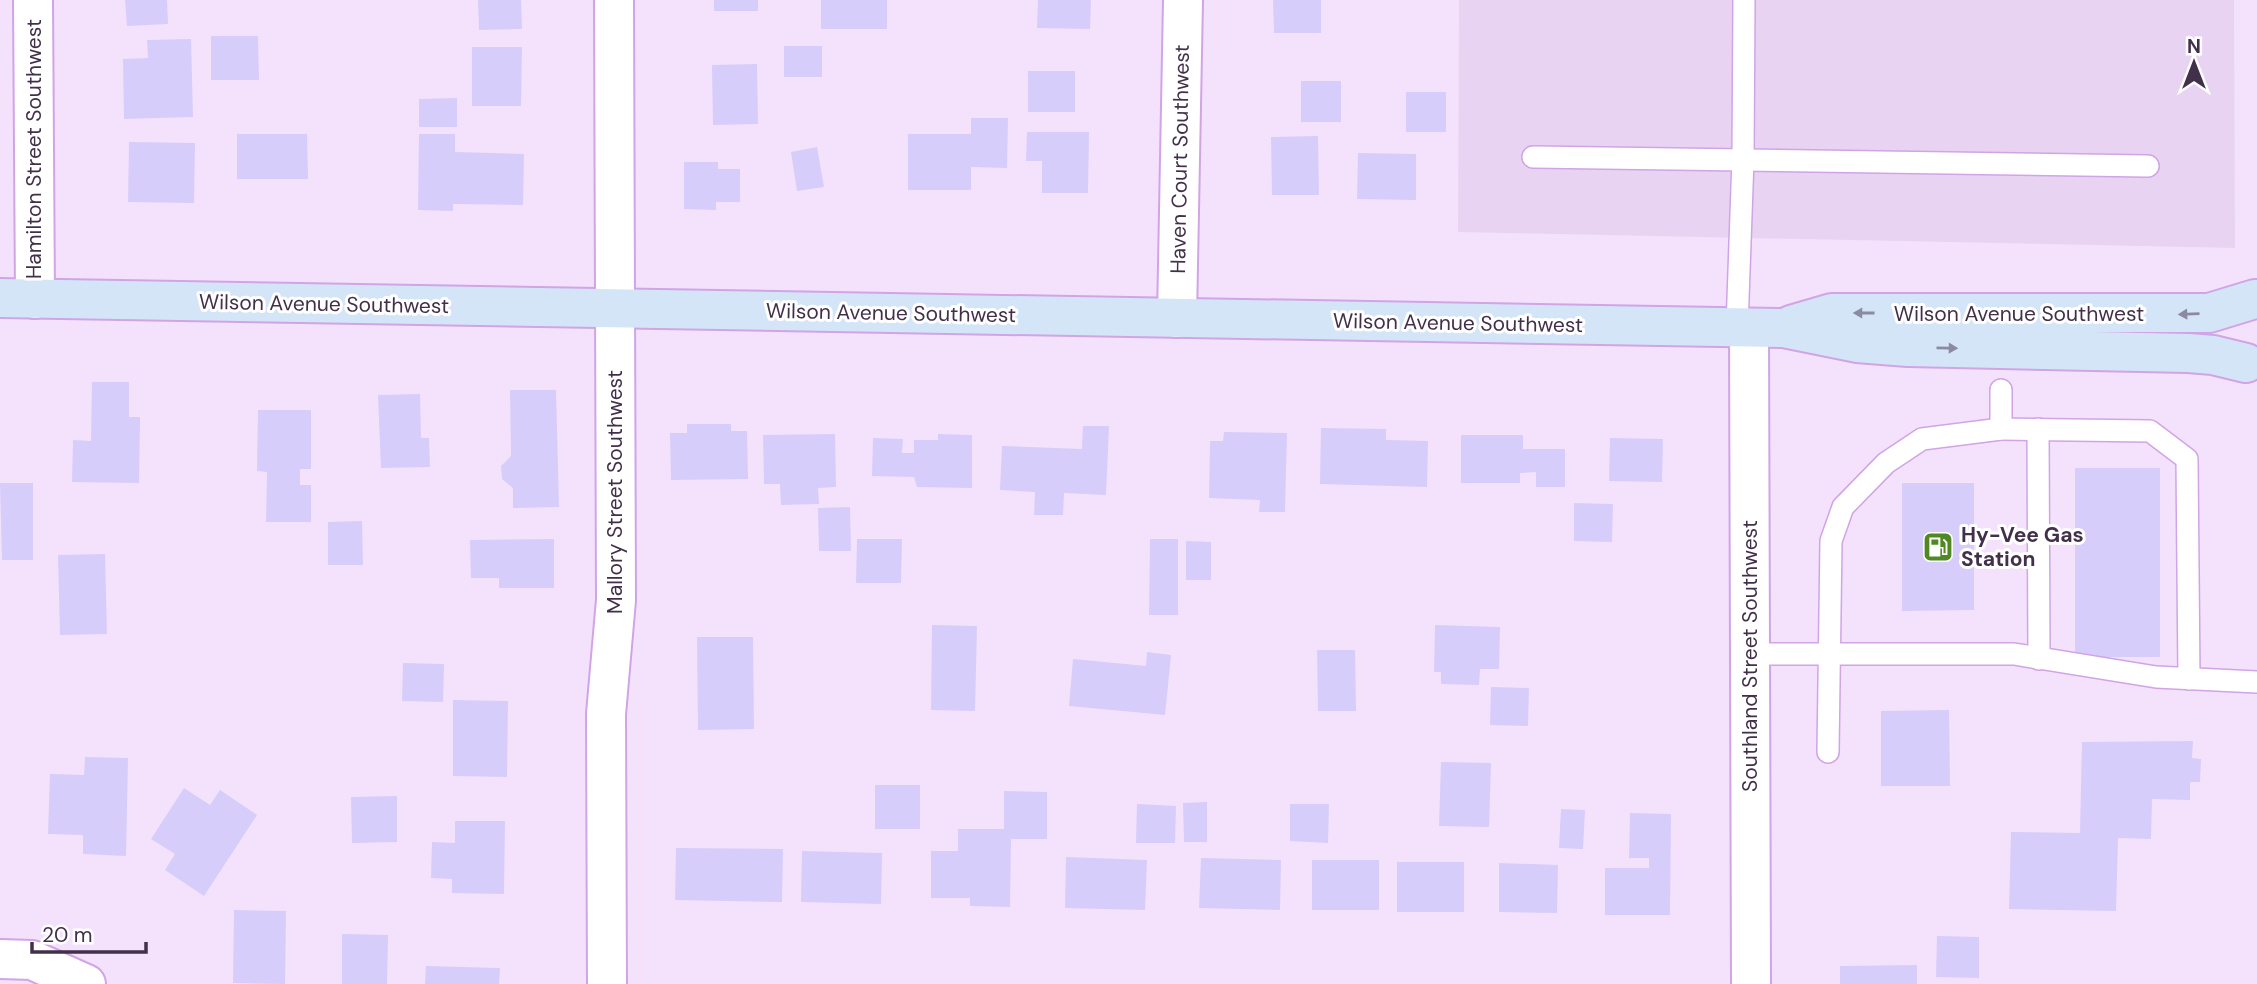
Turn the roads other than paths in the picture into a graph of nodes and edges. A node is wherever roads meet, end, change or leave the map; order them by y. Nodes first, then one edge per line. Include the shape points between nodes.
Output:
1 (33, 0) edge
2 (614, 0) edge
3 (1183, 0) edge
4 (1744, 0) edge
5 (1533, 157) dead end
6 (1743, 159) junction
7 (2148, 166) dead end
8 (17, 298) edge
9 (2256, 298) edge
10 (615, 309) junction
11 (1177, 318) junction
12 (1756, 327) junction
13 (2251, 373) edge
14 (2001, 390) dead end
15 (2001, 429) junction
16 (2038, 429) junction
17 (1750, 654) junction
18 (1830, 655) junction
19 (2039, 659) junction
20 (2189, 679) junction
21 (2257, 682) edge
22 (1828, 752) dead end
23 (0, 960) edge
24 (86, 984) edge
25 (607, 984) edge
26 (1751, 984) edge

1 - 8 street, Hamilton Street Southwest
2 - 10 street, Mallory Street Southwest
3 - 11 street, Haven Court Southwest
4 - 6 lane
5 - 6 lane
6 - 7 lane
6 - 12 lane
8 - 10 main road, Wilson Avenue Southwest
9 -> 12 main road, Wilson Avenue Southwest via 2209,313 1832,313
9 - 13 main road via 2241,335
10 - 11 main road, Wilson Avenue Southwest
10 - 25 street, Mallory Street Southwest via 616,600 606,714
11 - 12 main road, Wilson Avenue Southwest
12 -> 13 main road, Wilson Avenue Southwest via 1857,343 2213,355
12 - 17 street, Southland Street Southwest
14 - 15 lane
15 - 16 lane
15 - 18 lane via 1922,439 1886,463 1843,507 1831,541
16 - 19 lane
16 - 20 lane via 2150,431 2187,459
17 - 18 lane
17 - 26 street, Southland Street Southwest
18 - 19 lane via 2014,654
18 - 22 lane
19 - 20 lane
20 - 21 lane
23 - 24 street via 32,960

